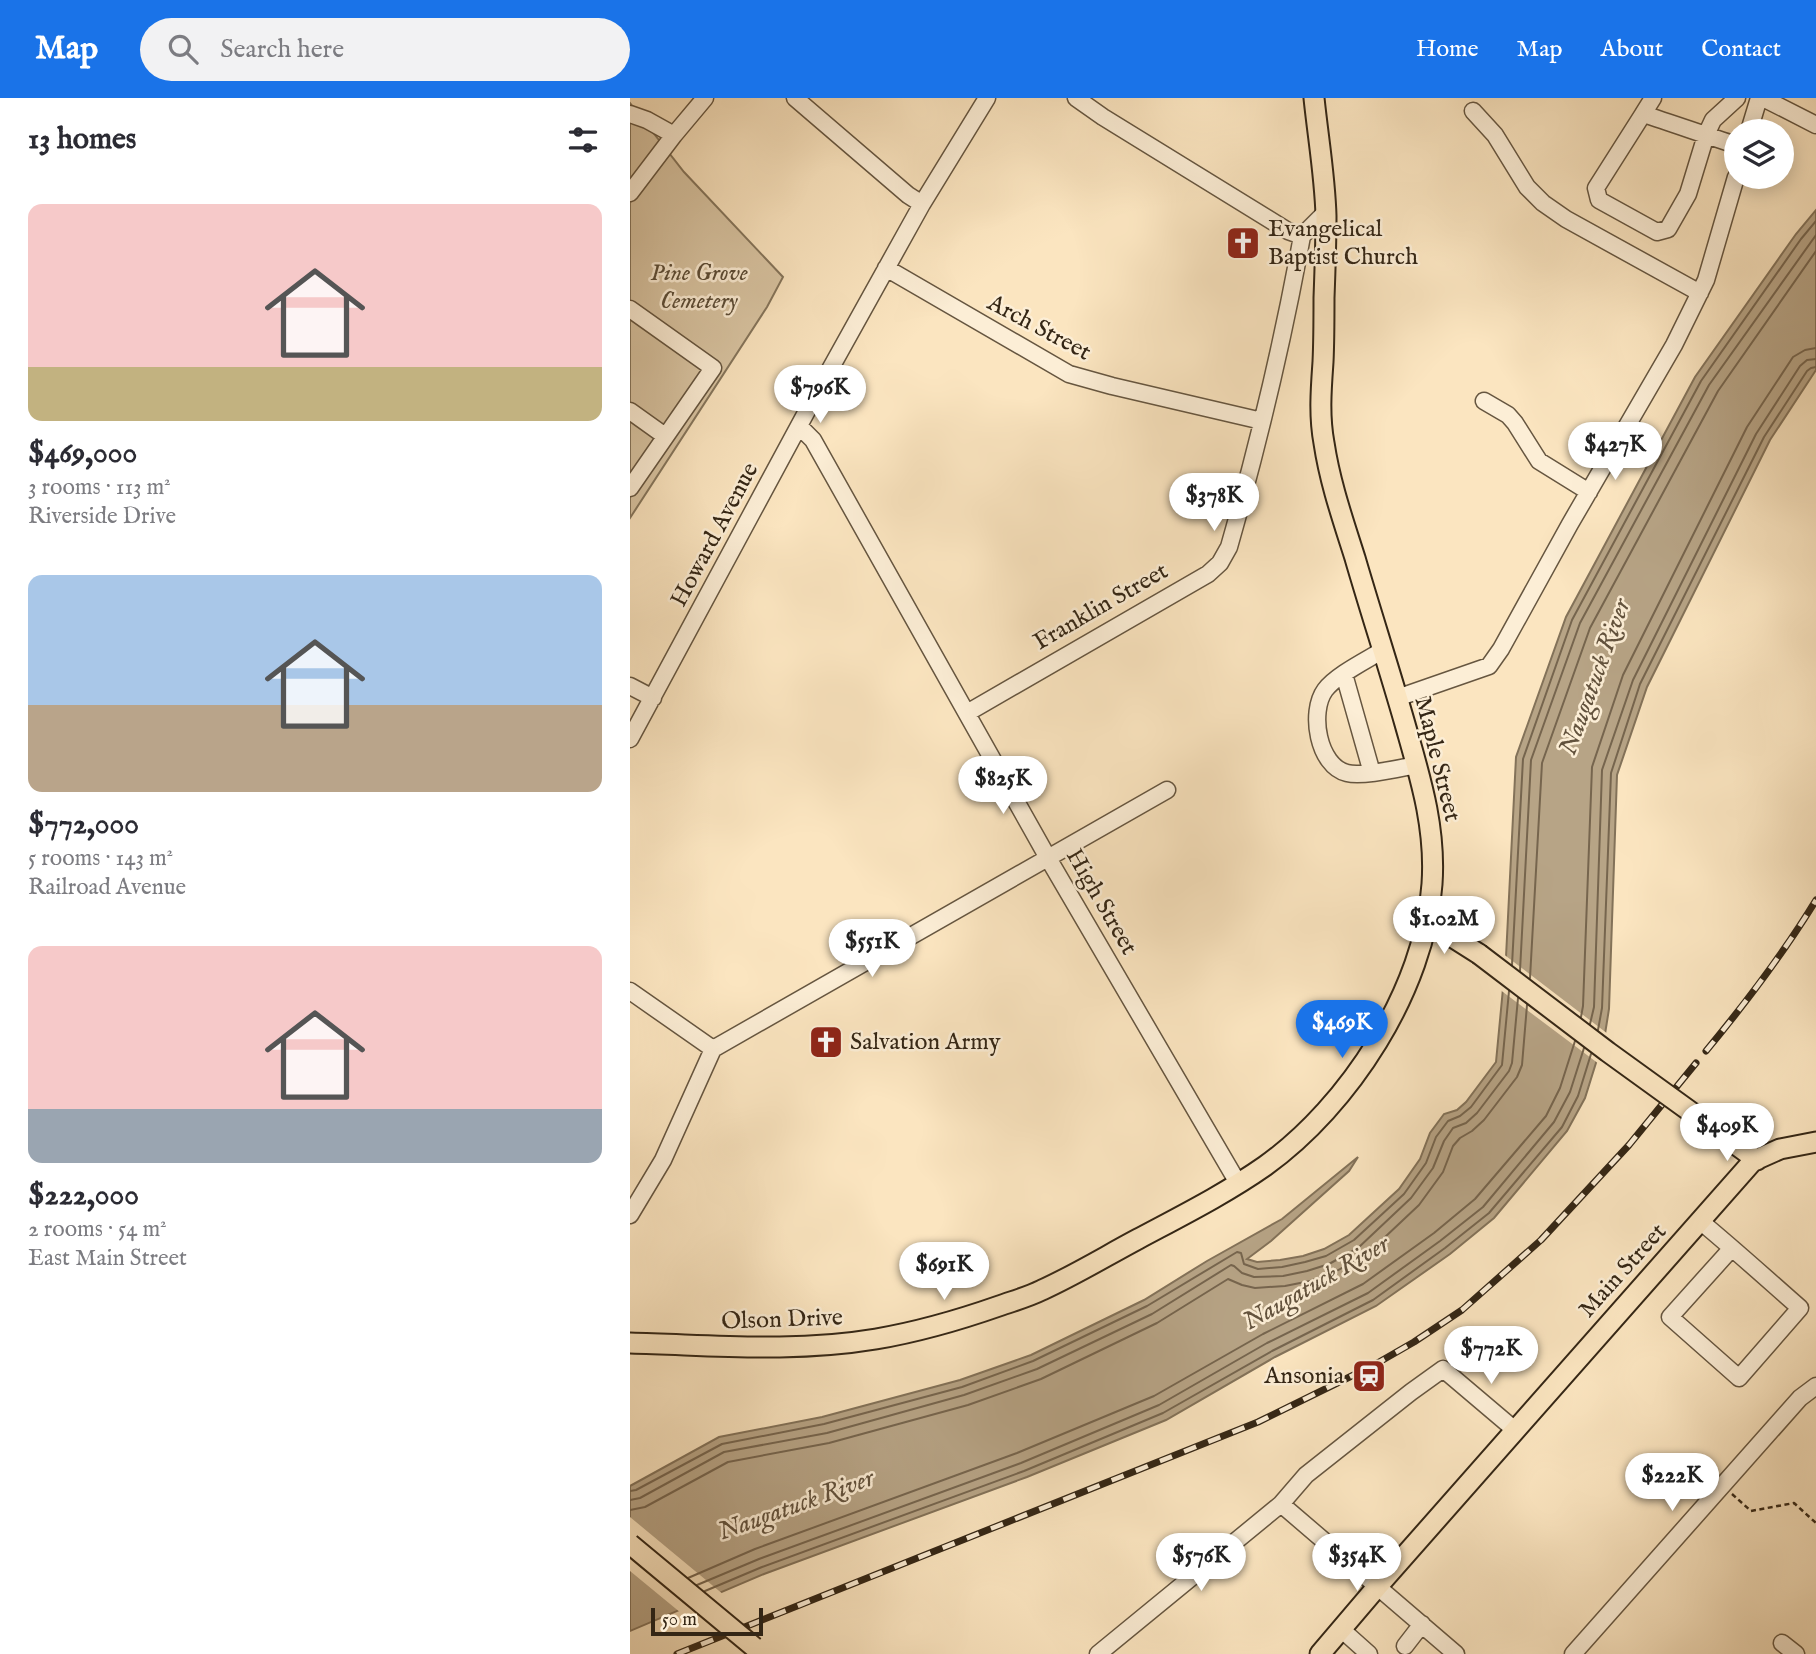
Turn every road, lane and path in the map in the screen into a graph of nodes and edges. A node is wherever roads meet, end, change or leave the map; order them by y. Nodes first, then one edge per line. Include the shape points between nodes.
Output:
1 (705, 98) edge
2 (796, 98) edge
3 (987, 98) edge
4 (1076, 98) edge
5 (1314, 98) edge
6 (1653, 98) edge
7 (1737, 98) edge
8 (1761, 98) edge
9 (1473, 111) dead end
10 (630, 114) edge
11 (1643, 114) junction
12 (1753, 119) edge
13 (1816, 125) edge
14 (674, 135) junction
15 (1706, 135) junction
16 (1724, 141) edge
17 (1733, 189) edge
18 (630, 192) edge
19 (922, 204) junction
20 (1326, 212) junction
21 (1302, 236) junction
22 (886, 268) junction
23 (1700, 293) junction
24 (630, 309) edge
25 (1484, 401) dead end
26 (630, 411) edge
27 (1262, 421) junction
28 (799, 426) junction
29 (665, 436) junction
30 (630, 488) edge
31 (1589, 492) junction
32 (1383, 650) junction
33 (1344, 674) junction
34 (630, 685) edge
35 (653, 698) junction
36 (1397, 698) junction
37 (967, 713) junction
38 (630, 739) edge
39 (1417, 765) junction
40 (1371, 773) junction
41 (1167, 790) dead end
42 (1048, 858) junction
43 (1427, 924) junction
44 (630, 991) edge
45 (713, 1049) junction
46 (1816, 1142) edge
47 (1757, 1160) junction
48 (1238, 1183) junction
49 (630, 1215) edge
50 (1700, 1221) junction
51 (1732, 1248) junction
52 (630, 1343) edge
53 (1816, 1386) edge
54 (1515, 1430) junction
55 (1722, 1485) junction
56 (1281, 1504) junction
57 (1816, 1524) edge
58 (630, 1544) edge
59 (1377, 1587) junction
60 (1422, 1625) junction
61 (1341, 1629) junction
62 (1782, 1643) dead end
63 (1405, 1646) dead end
64 (758, 1650) edge
65 (1098, 1654) edge
66 (1320, 1654) edge
67 (1369, 1654) edge
68 (1456, 1654) edge
69 (1573, 1654) edge
70 (1796, 1654) edge

1 - 14 street
2 - 19 street
3 - 19 street, Howard Avenue
4 - 21 street
5 - 20 main road
6 - 11 street
7 - 15 street via 1713,120
8 - 12 street
8 - 13 street
9 - 23 street via 1543,203
10 - 14 street
11 - 15 street
11 - 15 street via 1596,188 1599,200 1657,232 1668,229 1688,194
14 - 18 street
15 - 16 street
17 - 23 street
19 - 22 street, Howard Avenue
20 - 21 street
20 - 32 main road, Maple Street via 1322,437
21 - 27 street, Franklin Street
22 - 27 street, Arch Street via 1069,374
22 - 28 street, Howard Avenue
23 - 31 street
24 - 29 street via 713,368
25 - 31 street via 1516,423 1539,461
26 - 29 street
27 - 37 street, Franklin Street via 1229,547 1215,569
28 - 35 street, Howard Avenue
28 - 37 street, High Street via 813,440
29 - 30 street
31 - 36 street via 1489,666
32 - 33 street
32 - 36 main road, Maple Street
33 - 40 street
33 - 40 street via 1326,689 1321,700 1317,718 1323,750 1337,769 1349,774
34 - 35 street
35 - 38 street, Howard Avenue
36 - 39 main road, Maple Street
37 - 42 street, High Street
39 - 40 street
39 - 43 main road, Maple Street via 1433,858
41 - 42 street
42 - 45 street
42 - 48 street, High Street
43 - 47 main road, bridge via 1479,954
43 - 48 main road, Maple Street via 1413,970 1386,1028 1354,1077 1304,1133
44 - 45 street
45 - 49 street via 663,1160
46 - 47 main road, Main Street via 1780,1149
47 - 50 main road, Main Street
48 - 52 main road, Olson Drive via 1038,1292 932,1326 819,1346
50 - 51 street
50 - 54 main road, Main Street
51 - 51 street via 1800,1308 1739,1378 1670,1317
53 - 55 street
54 - 56 street via 1443,1368 1306,1475
54 - 59 main road, Main Street
55 - 57 path via 1751,1511 1794,1503
55 - 69 street
56 - 59 street
56 - 65 street
58 - 64 main road, bridge
59 - 60 street
59 - 61 main road, Main Street
60 - 63 street
60 - 68 street
61 - 66 main road, Main Street
61 - 67 street
62 - 70 street

